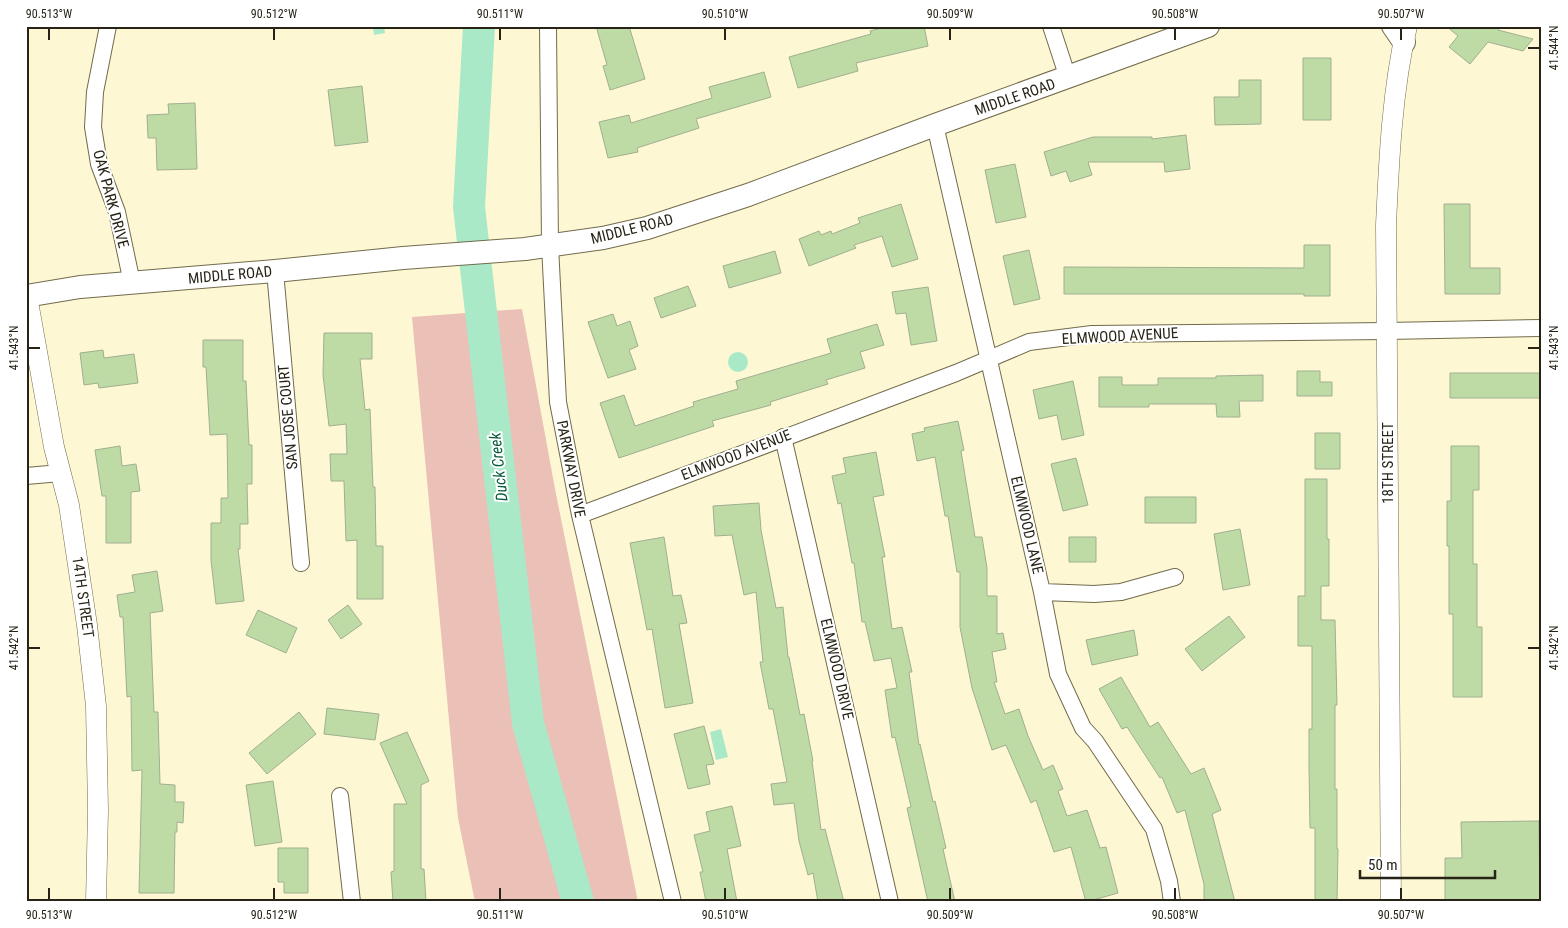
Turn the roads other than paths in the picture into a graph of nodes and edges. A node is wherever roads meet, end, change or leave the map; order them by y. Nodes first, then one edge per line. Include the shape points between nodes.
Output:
1 (108, 26) edge
2 (548, 26) edge
3 (1051, 26) edge
4 (1208, 26) edge
5 (1401, 31) edge
6 (1068, 78) junction
7 (935, 125) junction
8 (550, 246) junction
9 (275, 271) junction
10 (132, 282) junction
11 (27, 296) edge
12 (1542, 328) edge
13 (1387, 331) junction
14 (990, 359) junction
15 (784, 437) junction
16 (61, 473) junction
17 (26, 476) edge
18 (580, 514) junction
19 (301, 563) dead end
20 (1175, 577) dead end
21 (1042, 592) junction
22 (340, 796) dead end
23 (96, 902) edge
24 (352, 902) edge
25 (673, 902) edge
26 (890, 902) edge
27 (1172, 902) edge
28 (1391, 902) edge

1 - 10 street, OAK PARK DRIVE via 95,92 93,127 100,164 118,212
2 - 8 street, PARKWAY DRIVE
3 - 6 street
4 - 6 main road, MIDDLE ROAD
5 - 13 street, 18TH STREET via 1388,175
6 - 7 main road, MIDDLE ROAD
7 - 8 main road, MIDDLE ROAD via 748,195 646,228
7 - 14 street, ELMWOOD LANE
8 - 9 main road, MIDDLE ROAD
8 - 18 street, PARKWAY DRIVE via 558,402
9 - 10 main road, MIDDLE ROAD
9 - 19 street, SAN JOSE COURT
10 - 11 main road, MIDDLE ROAD
11 - 16 street, 14TH STREET
12 - 13 street, ELMWOOD AVENUE
13 - 14 street, ELMWOOD AVENUE via 1092,334 1029,342
13 - 28 street, 18TH STREET
14 - 15 street, ELMWOOD AVENUE
14 - 21 street, ELMWOOD LANE
15 - 18 street, ELMWOOD AVENUE
15 - 26 street, ELMWOOD DRIVE
16 - 17 street
16 - 23 street, 14TH STREET via 87,626 96,706
18 - 25 street, PARKWAY DRIVE
20 - 21 street via 1122,592
21 - 27 street, ELMWOOD LANE via 1058,674 1083,728 1154,829 1170,881
22 - 24 street

